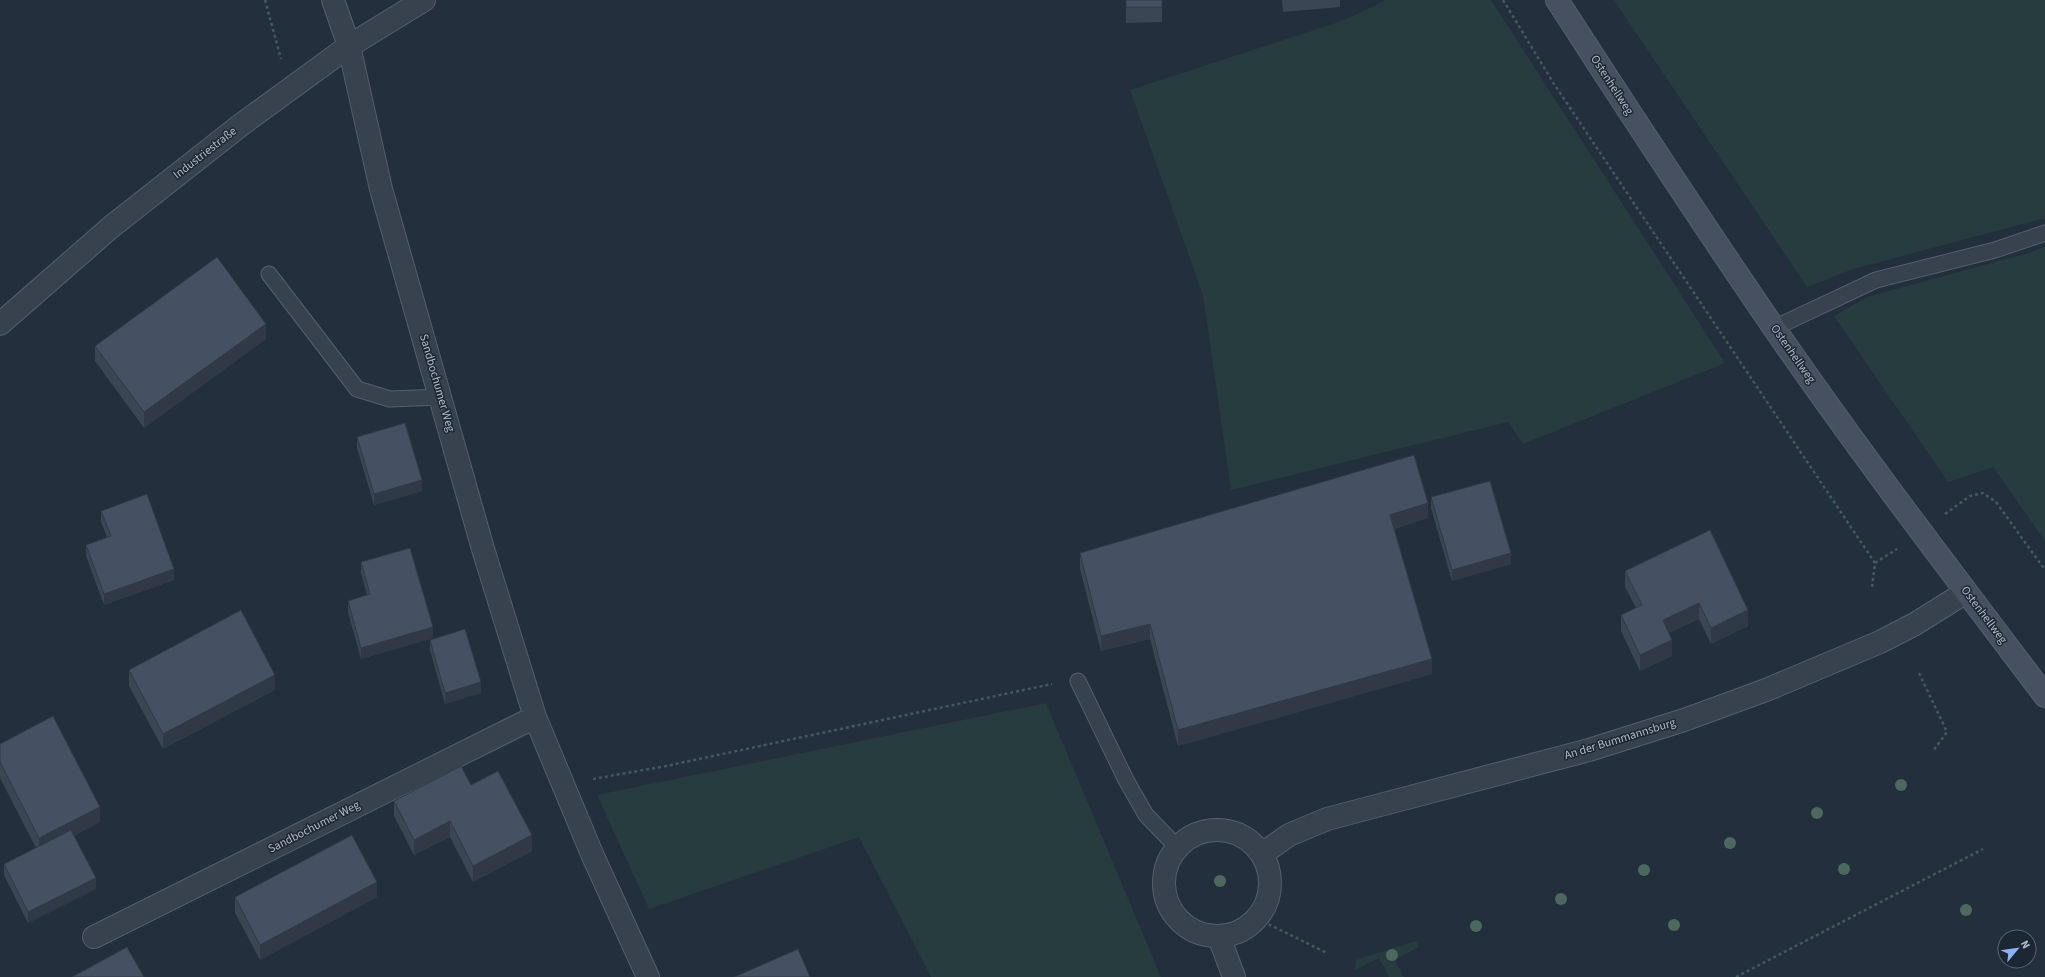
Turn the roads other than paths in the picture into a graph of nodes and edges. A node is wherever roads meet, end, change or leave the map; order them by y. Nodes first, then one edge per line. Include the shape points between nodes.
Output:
1 (333, 0) edge
2 (424, 0) edge
3 (1557, 0) edge
4 (349, 46) junction
5 (2045, 233) edge
6 (268, 274) dead end
7 (0, 324) edge
8 (1774, 328) junction
9 (441, 397) junction
10 (1966, 592) junction
11 (1078, 681) road end
12 (2045, 696) edge
13 (535, 716) junction
14 (1177, 847) junction
15 (1262, 854) junction
16 (94, 937) dead end
17 (1219, 937) junction
18 (648, 977) edge
19 (1234, 977) edge

1 - 4 street, Sandbochumer Weg
2 - 4 street, Industriestraße
3 - 8 main road, Ostenhellweg
4 - 7 street, Industriestraße via 289,89 111,227
4 - 9 street, Sandbochumer Weg via 381,189
5 - 8 lane via 1995,250 1876,280
6 - 9 lane via 357,389 390,399
8 - 10 main road, Ostenhellweg
9 - 13 street, Sandbochumer Weg via 483,549
10 - 12 main road, Ostenhellweg
10 - 15 street, An der Bummannsburg via 1900,633 1766,690 1684,720 1589,750 1327,819 1289,835
11 - 14 lane via 1146,815
13 - 16 street, Sandbochumer Weg
13 - 18 street, Sandbochumer Weg
14 - 15 street via 1193,835 1212,830 1231,831 1249,840
14 - 17 street via 1166,865 1163,885 1168,905 1180,922 1197,933
15 - 17 street via 1270,876 1269,899 1258,919 1239,932
17 - 19 street

